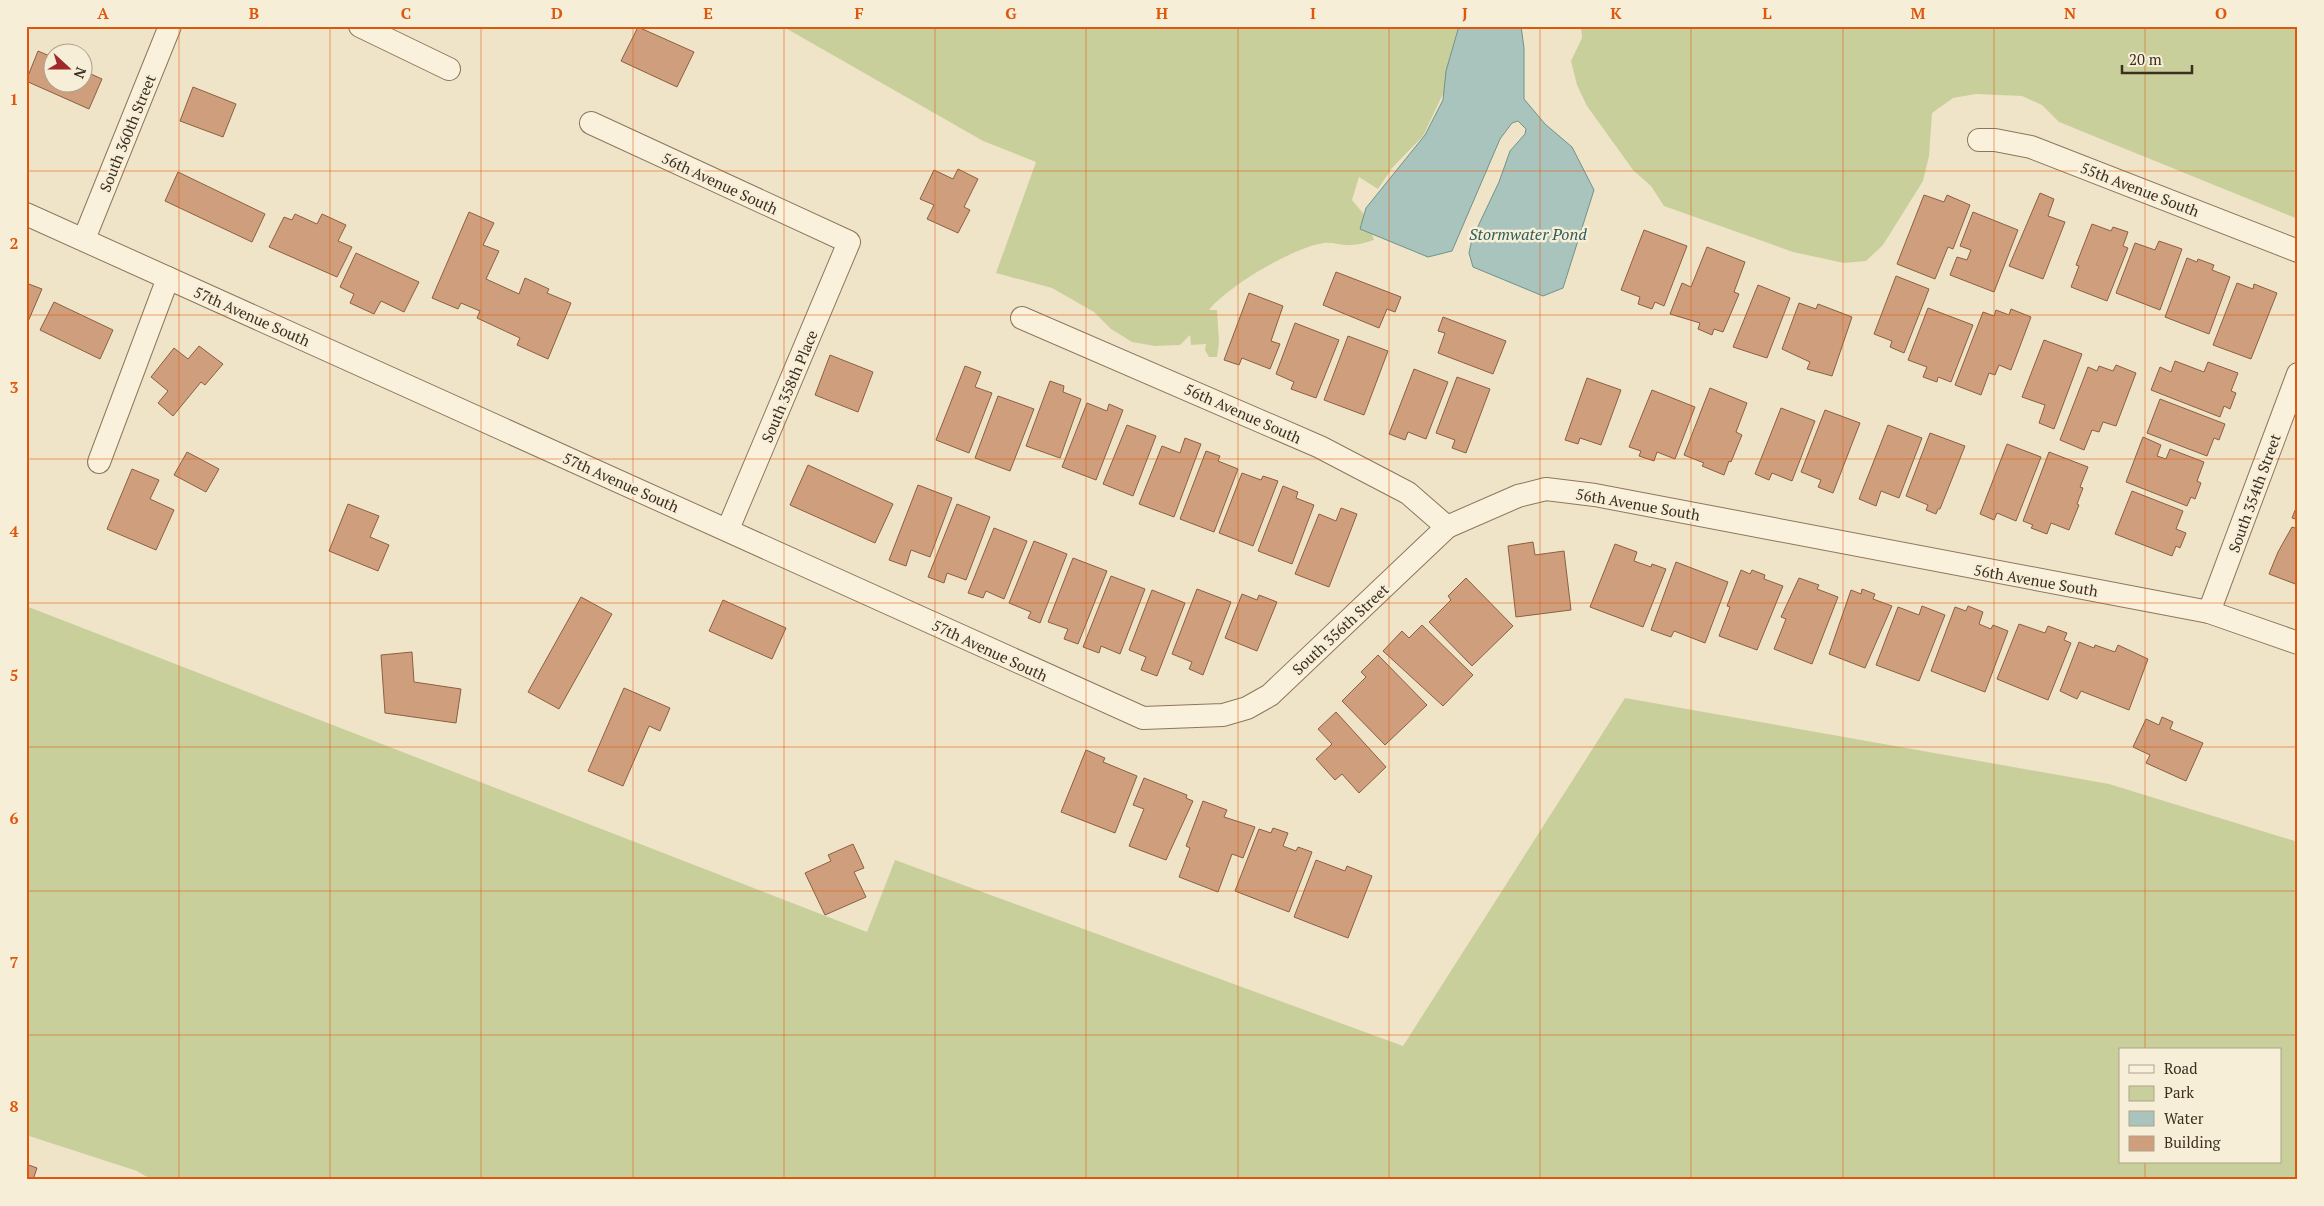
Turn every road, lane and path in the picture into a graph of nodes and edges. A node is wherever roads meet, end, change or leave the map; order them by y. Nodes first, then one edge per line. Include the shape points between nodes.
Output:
1 (170, 26) edge
2 (360, 26) edge
3 (449, 69) dead end
4 (592, 123) dead end
5 (1979, 140) dead end
6 (26, 214) edge
7 (84, 239) junction
8 (849, 242) joint
9 (2298, 251) edge
10 (168, 278) junction
11 (1022, 318) dead end
12 (2298, 374) edge
13 (99, 462) dead end
14 (1448, 527) junction
15 (728, 530) junction
16 (2209, 612) junction
17 (2298, 643) edge
18 (1223, 715) joint

1 - 7 street, South 360th Street
2 - 3 street
4 - 8 street, 56th Avenue South
5 - 9 street, 55th Avenue South via 2031,147
6 - 7 street, 57th Avenue South
7 - 10 street, 57th Avenue South
8 - 15 street, South 358th Place
10 - 13 street
10 - 15 street, 57th Avenue South
11 - 14 street, 56th Avenue South via 1320,447 1408,492
12 - 16 street, South 354th Street
14 - 16 street, 56th Avenue South via 1518,496 1546,489 1571,491
14 - 18 street, South 356th Street via 1270,695 1247,708
15 - 18 street, 57th Avenue South via 1143,718
16 - 17 street, 56th Avenue South

